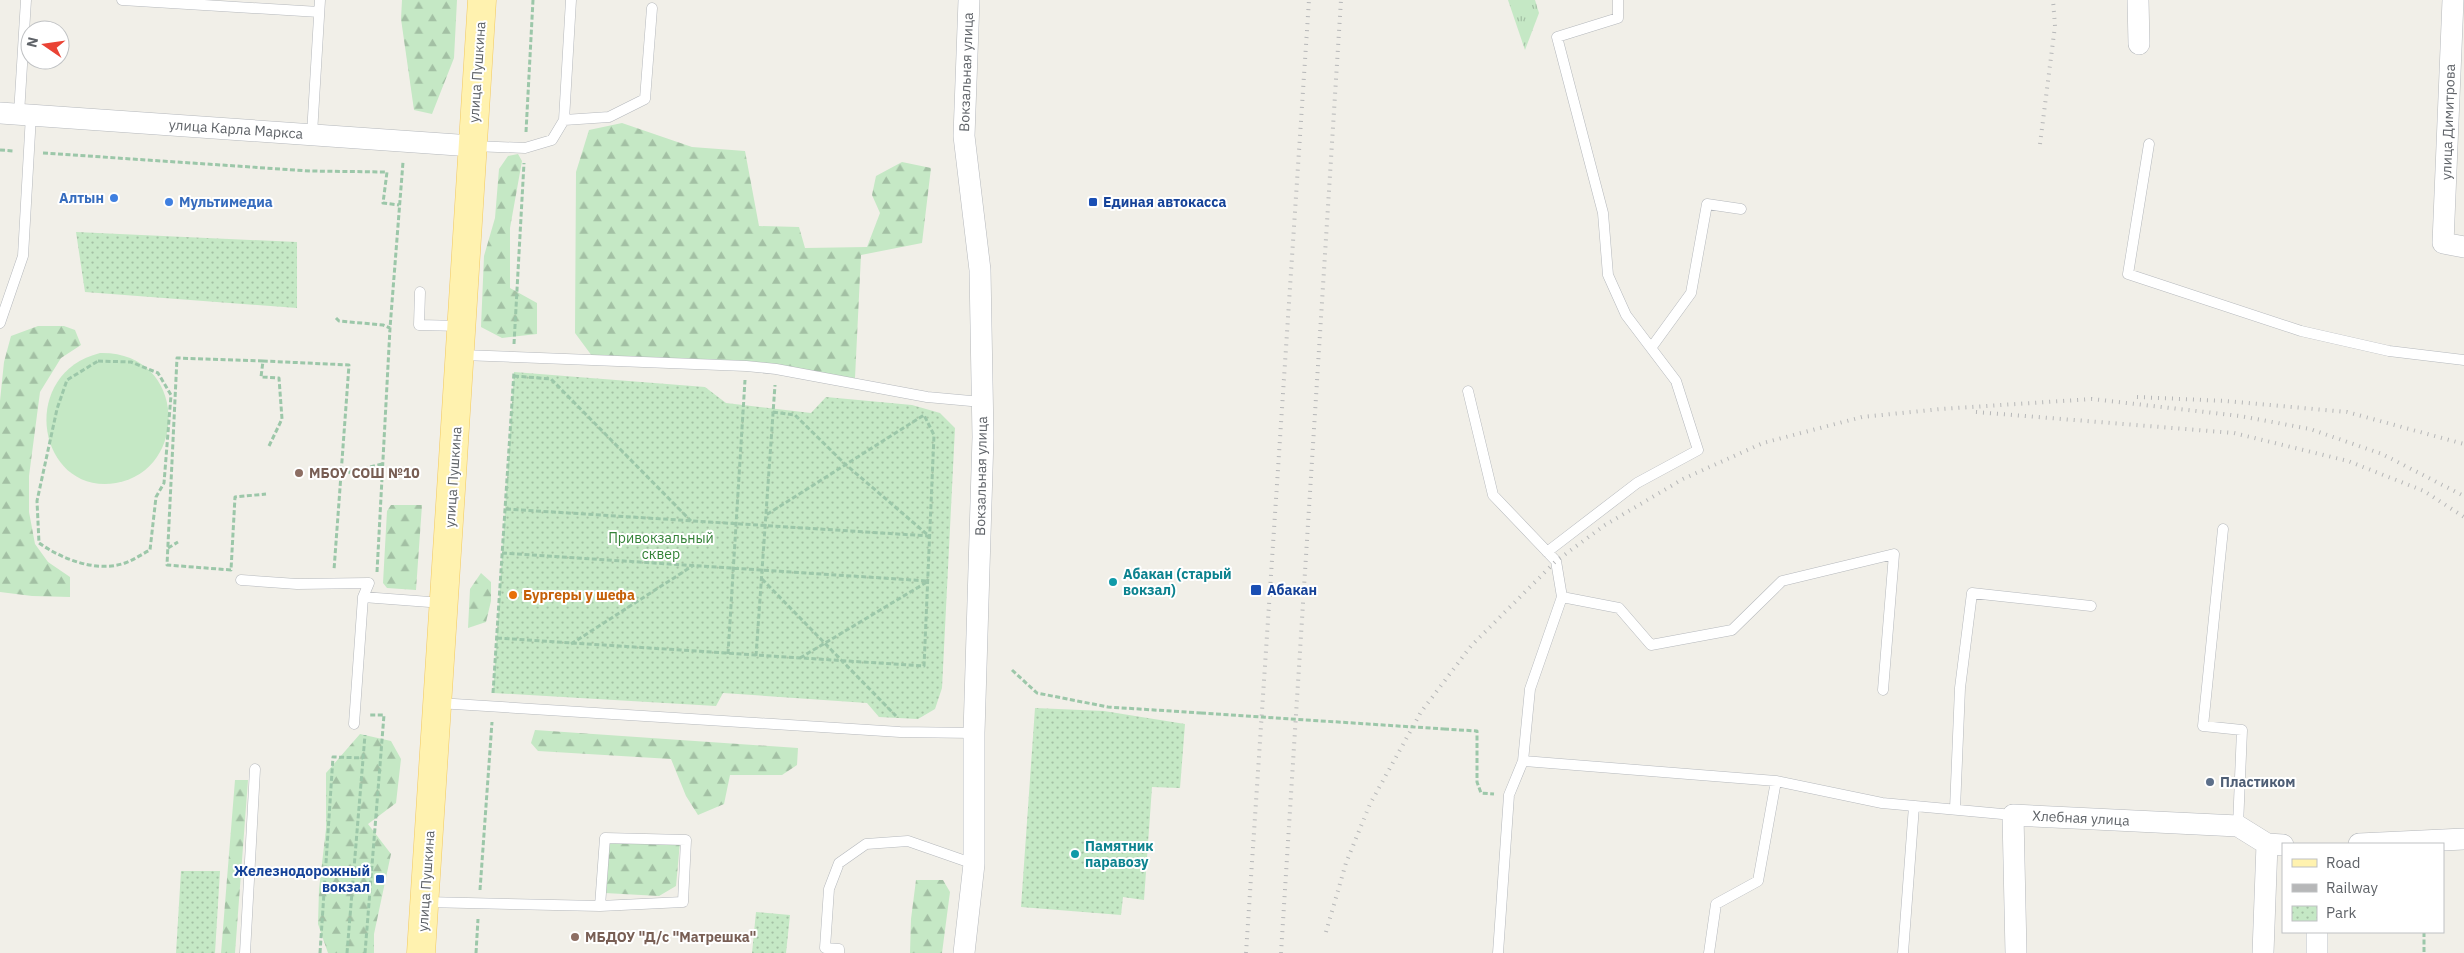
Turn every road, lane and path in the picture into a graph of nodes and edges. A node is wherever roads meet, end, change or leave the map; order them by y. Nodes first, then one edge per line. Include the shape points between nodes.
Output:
1 (26, 0) edge
2 (122, 0) edge
3 (137, 0) edge
4 (320, 0) edge
5 (482, 0) edge
6 (533, 0) edge
7 (571, 0) edge
8 (969, 0) edge
9 (1618, 0) edge
10 (2138, 0) edge
11 (2453, 0) edge
12 (652, 8) dead end
13 (319, 12) junction
14 (2139, 44) dead end
15 (17, 114) edge
16 (564, 120) junction
17 (312, 134) junction
18 (404, 141) junction
19 (2149, 144) dead end
20 (472, 146) junction
21 (525, 148) junction
22 (0, 150) edge
23 (29, 152) junction
24 (399, 205) junction
25 (1741, 209) dead end
26 (2464, 247) edge
27 (420, 292) dead end
28 (336, 318) dead end
29 (0, 322) edge
30 (462, 326) junction
31 (390, 328) junction
32 (1651, 348) junction
33 (462, 355) junction
34 (514, 358) junction
35 (2464, 360) edge
36 (263, 361) junction
37 (746, 366) junction
38 (776, 369) junction
39 (514, 376) junction
40 (1468, 391) dead end
41 (982, 402) junction
42 (773, 412) junction
43 (269, 446) dead end
44 (382, 464) junction
45 (845, 464) junction
46 (326, 474) dead end
47 (342, 474) junction
48 (266, 494) dead end
49 (505, 510) junction
50 (766, 515) junction
51 (154, 521) joint
52 (691, 522) junction
53 (736, 524) junction
54 (765, 526) junction
55 (2223, 529) dead end
56 (929, 536) junction
57 (178, 542) dead end
58 (167, 548) junction
59 (1547, 552) junction
60 (502, 553) junction
61 (694, 565) junction
62 (733, 569) junction
63 (231, 570) junction
64 (762, 571) junction
65 (241, 576) joint
66 (762, 579) junction
67 (333, 580) dead end
68 (928, 581) junction
69 (362, 597) junction
70 (1562, 597) junction
71 (376, 598) junction
72 (444, 603) junction
73 (2090, 606) dead end
74 (497, 638) junction
75 (825, 643) junction
76 (571, 644) junction
77 (728, 654) junction
78 (756, 656) junction
79 (799, 659) junction
80 (843, 662) junction
81 (1012, 670) dead end
82 (1883, 690) dead end
83 (438, 703) junction
84 (367, 706) dead end
85 (493, 707) junction
86 (366, 715) junction
87 (900, 720) dead end
88 (354, 724) dead end
89 (366, 724) dead end
90 (365, 732) dead end
91 (974, 733) junction
92 (363, 758) junction
93 (1523, 761) junction
94 (255, 769) dead end
95 (1776, 781) junction
96 (1509, 795) junction
97 (1914, 806) junction
98 (1955, 810) junction
99 (2013, 814) junction
100 (2238, 826) junction
101 (2464, 839) edge
102 (2380, 843) edge
103 (2275, 844) edge
104 (974, 864) junction
105 (424, 902) junction
106 (479, 903) junction
107 (600, 906) junction
108 (2317, 933) edge
109 (2424, 933) edge
110 (245, 953) edge
111 (320, 953) edge
112 (347, 953) edge
113 (365, 953) edge
114 (421, 953) edge
115 (476, 953) edge
116 (839, 953) edge
117 (964, 953) edge
118 (1498, 953) edge
119 (1709, 953) edge
120 (1904, 953) edge
121 (2016, 953) edge
122 (2263, 953) edge
123 (2317, 953) edge
124 (2424, 953) edge

1 - 15 lane
2 - 3 lane
3 - 13 lane
4 - 13 lane
5 - 20 main road, улица Пушкина
6 - 21 path
7 - 16 lane
8 - 41 street, Вокзальная улица via 964,136 980,270
9 - 32 lane via 1618,18 1557,37 1603,213 1608,274 1626,315
10 - 14 street
11 - 26 street, улица Димитрова via 2443,243
12 - 16 lane via 645,99 609,117
13 - 17 lane
15 - 17 street, улица Карла Маркса
15 - 23 lane
16 - 21 lane via 552,140
17 - 18 street, улица Карла Маркса
18 - 20 street, улица Карла Маркса
18 - 24 path
19 - 35 lane via 2128,274 2300,331 2389,350
20 - 21 lane
20 - 30 main road, улица Пушкина
21 - 34 path
22 - 23 path
23 - 24 path via 310,171 387,172 384,203
23 - 29 lane via 23,256
24 - 31 path
25 - 32 lane via 1707,204 1691,292
27 - 30 lane via 419,325
28 - 31 path
30 - 33 main road, улица Пушкина
31 - 44 path
32 - 59 lane via 1676,381 1698,450 1637,483
33 - 34 lane
33 - 72 main road, улица Пушкина
34 - 37 lane
34 - 39 path
36 - 43 path via 261,377 279,378 282,419
36 - 47 path via 349,365
36 - 58 path via 178,358
37 - 38 lane
37 - 53 path
38 - 41 lane via 927,397
38 - 42 path
39 - 49 path
39 - 52 path via 551,379
40 - 59 lane via 1493,495
41 - 91 street, Вокзальная улица
42 - 45 path via 795,415
42 - 50 path
44 - 47 path
44 - 71 path
45 - 50 path
45 - 56 path
45 - 56 path via 924,415 934,435
46 - 47 path
47 - 67 path
48 - 63 path via 235,497
49 - 52 path
49 - 60 path
50 - 54 path
51 - 51 path via 156,497 164,483 171,394 158,374 131,362 98,361 67,380 57,409 37,501 39,543 55,554 81,563 105,566 125,563 150,550
52 - 53 path
53 - 54 path
53 - 62 path
54 - 56 path
54 - 64 path
55 - 100 lane via 2203,726 2242,730
56 - 68 path
57 - 58 path
58 - 63 path via 167,565
59 - 70 lane via 1556,561
60 - 61 path
60 - 74 path
61 - 62 path
61 - 76 path
62 - 64 path
62 - 77 path
63 - 65 path
64 - 66 path
64 - 68 path
65 - 69 lane via 297,584 369,583
66 - 75 path
66 - 78 path
68 - 75 path
68 - 80 path via 924,666
69 - 71 lane
69 - 88 lane
70 - 82 lane via 1619,608 1650,645 1732,630 1782,581 1894,554
70 - 93 lane via 1530,689
71 - 72 lane
72 - 83 main road, улица Пушкина
73 - 98 lane via 1972,592 1960,688
74 - 76 path
74 - 85 path
75 - 79 path
75 - 80 path
76 - 77 path
77 - 78 path
78 - 79 path
79 - 80 path
80 - 87 path
81 - 96 path, bridge via 1037,693 1120,708 1477,731 1477,782 1481,793
83 - 85 lane
83 - 105 main road, улица Пушкина
84 - 86 path
85 - 91 lane via 900,732
85 - 106 path
86 - 89 path
86 - 113 path via 384,715
90 - 92 path
91 - 104 street, Вокзальная улица
92 - 111 path via 333,757
92 - 112 path
93 - 95 lane
93 - 96 lane
94 - 110 lane
95 - 97 lane via 1882,803
95 - 119 lane via 1758,881 1716,904
96 - 118 lane
97 - 98 lane
97 - 120 lane
98 - 99 lane
99 - 100 street, Хлебная улица
99 - 121 street, Хлебная улица
100 - 103 street, Хлебная улица
101 - 102 street
103 - 122 street
104 - 116 lane via 908,841 866,844 839,863 830,889 825,948 840,949
104 - 117 street, Вокзальная улица
105 - 106 lane
105 - 114 main road, улица Пушкина
106 - 107 lane
106 - 115 path
107 - 107 lane via 604,838 686,840 683,902
108 - 123 street
109 - 124 path

